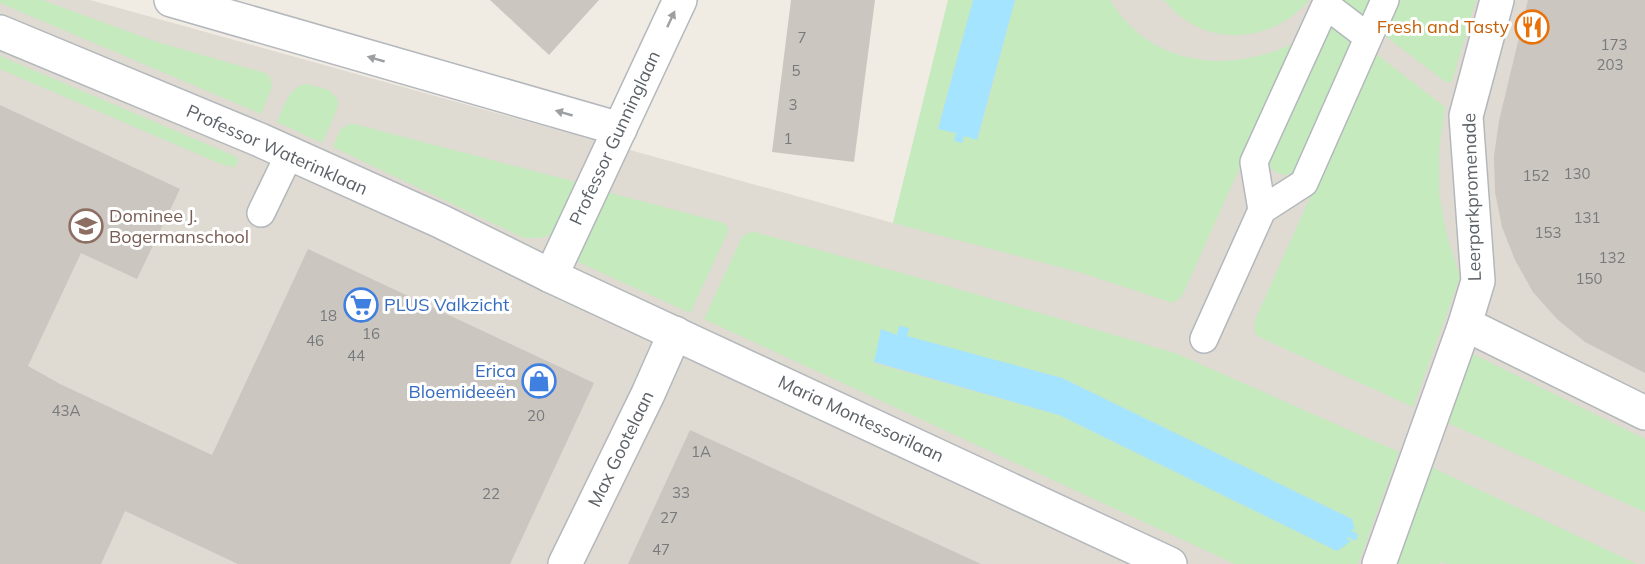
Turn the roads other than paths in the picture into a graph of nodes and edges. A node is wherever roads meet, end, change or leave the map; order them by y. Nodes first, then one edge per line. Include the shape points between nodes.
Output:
1 (171, 0) edge
2 (680, 0) edge
3 (1384, 0) edge
4 (1497, 0) edge
5 (1327, 3) edge
6 (0, 32) edge
7 (1368, 37) junction
8 (620, 129) junction
9 (290, 153) junction
10 (1262, 210) junction
11 (261, 213) dead end
12 (551, 276) junction
13 (1465, 324) junction
14 (675, 333) junction
15 (1204, 339) dead end
16 (1645, 413) edge
17 (565, 564) edge
18 (1170, 564) edge
19 (1379, 564) edge

8 -> 1 street
8 -> 2 street, Professor Gunninglaan
3 - 7 lane
4 - 13 street, Leerparkpromenade via 1466,116 1478,281
5 - 7 lane
5 - 10 lane via 1254,162
6 - 9 street, Professor Waterinklaan
7 - 10 lane via 1304,183
8 - 12 street, Professor Gunninglaan
9 - 11 lane
9 - 12 street, Professor Waterinklaan
10 - 15 lane
12 - 14 street, Maria Montessorilaan
13 - 16 street
13 - 19 street, Leerparkpromenade
14 - 17 street, Max Gootelaan
14 - 18 street, Maria Montessorilaan

